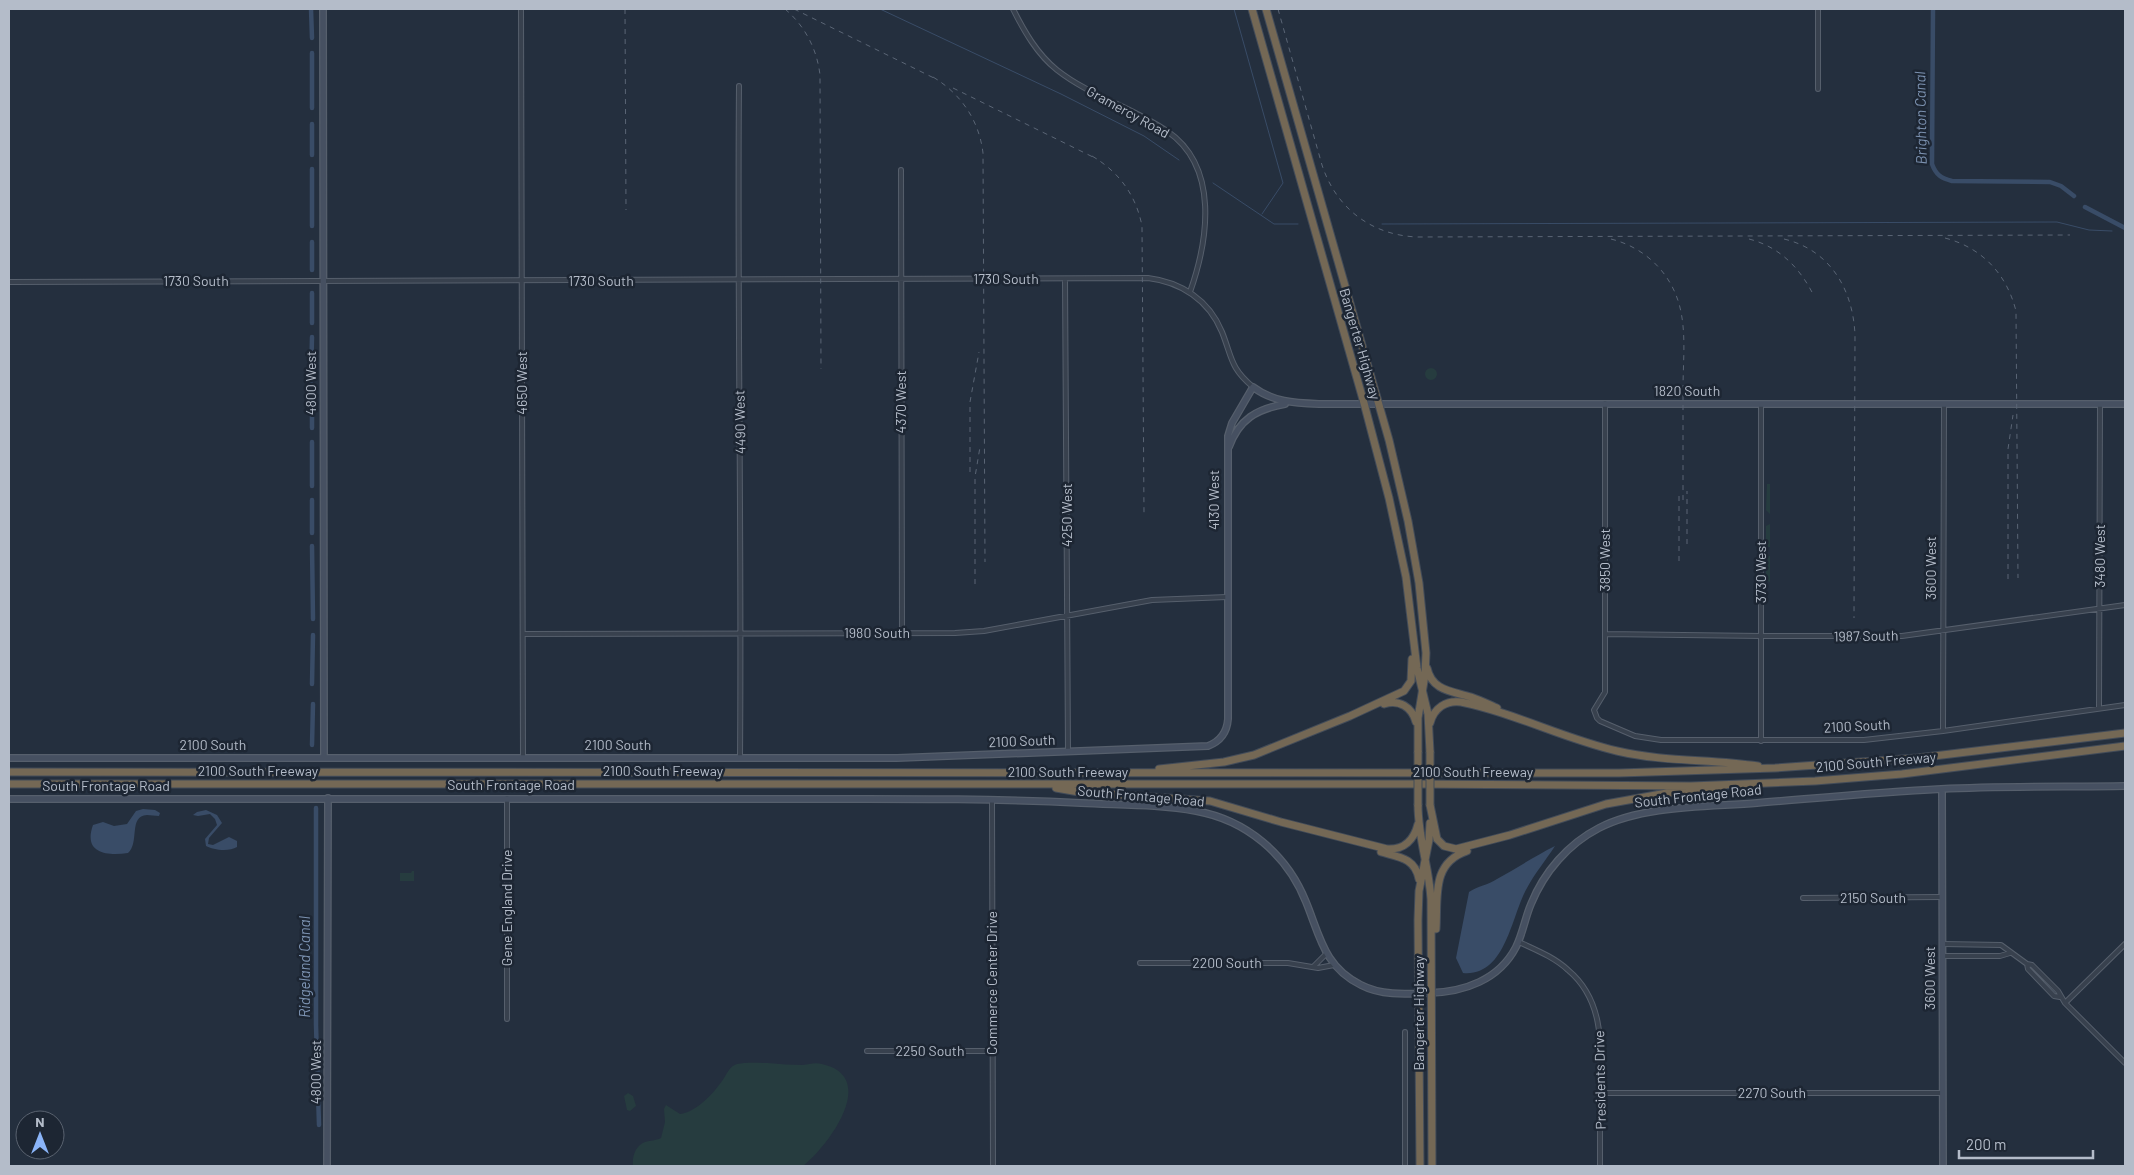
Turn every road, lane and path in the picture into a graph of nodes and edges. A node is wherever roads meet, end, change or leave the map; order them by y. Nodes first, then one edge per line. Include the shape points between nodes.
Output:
1 (323, 9) edge
2 (521, 9) edge
3 (1013, 9) edge
4 (1252, 9) edge
5 (1266, 9) edge
6 (1818, 9) edge
7 (739, 86) dead end
8 (1818, 89) dead end
9 (902, 170) dead end
10 (1065, 279) junction
11 (738, 280) junction
12 (901, 280) junction
13 (323, 281) junction
14 (521, 281) junction
15 (9, 282) edge
16 (1190, 292) junction
17 (1253, 387) junction
18 (1290, 403) junction
19 (1364, 403) junction
20 (1378, 403) junction
21 (1605, 404) junction
22 (1761, 404) junction
23 (1944, 404) junction
24 (2100, 404) junction
25 (2125, 404) edge
26 (1227, 456) junction
27 (1227, 597) junction
28 (2125, 605) edge
29 (2100, 609) junction
30 (1068, 616) junction
31 (1943, 631) junction
32 (740, 633) junction
33 (523, 634) junction
34 (902, 634) junction
35 (1605, 634) junction
36 (1413, 636) junction
37 (1761, 636) junction
38 (1426, 664) junction
39 (1423, 692) junction
40 (2125, 705) edge
41 (2099, 708) junction
42 (1595, 714) joint
43 (1350, 716) junction
44 (1524, 720) junction
45 (1418, 727) junction
46 (1430, 727) junction
47 (1943, 731) junction
48 (2125, 732) edge
49 (1223, 736) joint
50 (1761, 741) junction
51 (2125, 748) edge
52 (1068, 752) junction
53 (324, 757) junction
54 (523, 757) junction
55 (740, 757) junction
56 (9, 758) edge
57 (1775, 768) junction
58 (9, 772) edge
59 (1021, 773) junction
60 (9, 784) edge
61 (1041, 784) junction
62 (1754, 784) junction
63 (2125, 786) edge
64 (1942, 789) junction
65 (9, 798) edge
66 (328, 798) junction
67 (507, 798) junction
68 (992, 800) junction
69 (1430, 805) junction
70 (1418, 824) junction
71 (1307, 828) junction
72 (1510, 835) junction
73 (1425, 860) junction
74 (1420, 883) junction
75 (1942, 897) junction
76 (1803, 898) dead end
77 (1519, 942) junction
78 (1943, 944) junction
79 (2125, 944) edge
80 (2010, 953) junction
81 (1326, 954) junction
82 (1943, 956) junction
83 (1140, 963) dead end
84 (1334, 964) junction
85 (1313, 967) junction
86 (1432, 974) junction
87 (1417, 993) junction
88 (1432, 993) junction
89 (2065, 1003) junction
90 (507, 1019) dead end
91 (1404, 1032) dead end
92 (867, 1051) dead end
93 (992, 1051) junction
94 (2125, 1064) edge
95 (1600, 1093) junction
96 (1943, 1093) junction
97 (327, 1166) edge
98 (993, 1166) edge
99 (1405, 1166) edge
100 (1420, 1166) edge
101 (1432, 1166) edge
102 (1600, 1166) edge
103 (1943, 1166) edge

1 - 13 street, 4800 West
2 - 14 street, 4650 West
3 - 16 street, Gramercy Road via 1026,35 1056,69 1077,84 1168,132 1191,156 1201,177 1205,218 1198,267
4 - 19 highway, Bangerter Highway
5 - 20 highway, Bangerter Highway
6 - 8 street
7 - 11 street, 4490 West
9 - 12 street, 4370 West
10 - 12 street, 1730 South
10 - 16 street, 1730 South via 1148,278 1169,282
10 - 30 street, 4250 West
11 - 12 street, 1730 South
11 - 14 street, 1730 South
11 - 32 street, 4490 West
12 - 34 street, 4370 West
13 - 14 street, 1730 South
13 - 15 street, 1730 South
13 - 53 street, 4800 West
14 - 33 street, 4650 West
16 - 17 street via 1215,318 1234,368
17 - 18 street, 1820 South via 1271,398
17 - 26 street, 4130 West via 1232,423
18 - 19 street, 1820 South
18 - 26 street via 1251,415 1238,428
19 - 20 street, 1820 South
19 - 36 highway, Bangerter Highway via 1400,547
20 - 21 street, 1820 South
20 - 38 highway, Bangerter Highway via 1415,559
21 - 22 street, 1820 South
21 - 35 street, 3850 West
22 - 23 street, 1820 South
22 - 37 street, 3730 West
23 - 24 street, 1820 South
23 - 31 street, 3600 West
24 - 25 street, 1820 South
24 - 29 street, 3480 West
26 - 27 street, 4130 West
27 - 30 street, 1980 South via 1152,600
27 - 49 street, 4130 West via 1228,719
28 - 29 street, 1987 South
29 - 31 street, 1987 South
29 - 41 street, 3480 West
30 - 34 street, 1980 South via 984,631
30 - 52 street, 4250 West
31 - 37 street, 1987 South via 1902,636
31 - 47 street, 3600 West
32 - 33 street, 1980 South
32 - 34 street, 1980 South
32 - 55 street, 4490 West
33 - 54 street, 4650 West
35 - 37 street, 1987 South
35 - 42 street, 3850 West via 1604,692
36 - 39 highway, Bangerter Highway
36 - 43 highway via 1408,686 1397,695
37 - 50 street, 3730 West
38 - 39 highway, Bangerter Highway
38 - 44 highway via 1430,678 1441,689 1475,698
39 - 45 highway, Bangerter Highway
39 - 46 highway, Bangerter Highway
40 - 41 street, 2100 South
41 - 47 street, 2100 South
42 - 50 street, 2100 South via 1600,721 1616,729 1650,739
43 - 45 highway via 1395,702 1411,711
43 - 59 highway via 1254,754 1224,762 1154,770
44 - 46 highway via 1453,701 1436,711
44 - 57 highway via 1636,755
45 - 70 highway, Bangerter Highway, bridge
46 - 69 highway, Bangerter Highway, bridge
47 - 50 street, 2100 South via 1864,740
48 - 57 highway, 2100 South Freeway via 1917,758
49 - 52 street, 2100 South via 1213,744 1200,747
51 - 62 highway, 2100 South Freeway via 1902,774
52 - 55 street, 2100 South via 897,758
53 - 54 street, 2100 South
53 - 56 street, 2100 South
54 - 55 street, 2100 South
57 - 59 highway, 2100 South Freeway via 1619,773
58 - 59 highway, 2100 South Freeway
60 - 61 highway, 2100 South Freeway
61 - 62 highway, 2100 South Freeway
61 - 71 highway via 1079,792 1210,801
62 - 72 highway via 1633,798
63 - 64 street, South Frontage Road
64 - 75 street, 3600 West
64 - 77 street, South Frontage Road via 1702,807 1624,818 1585,836 1553,866 1531,903
65 - 66 street, South Frontage Road
66 - 67 street, South Frontage Road
66 - 97 street, 4800 West
67 - 68 street, South Frontage Road
67 - 90 street, Gene England Drive
68 - 81 street, South Frontage Road via 1184,809 1223,818 1241,826 1272,850 1292,874
68 - 93 street, Commerce Center Drive
69 - 72 highway via 1436,835 1448,848 1463,848
69 - 73 highway, Bangerter Highway
70 - 71 highway via 1407,844 1392,849
70 - 73 highway, Bangerter Highway
71 - 74 highway via 1406,859 1416,869
72 - 86 highway via 1458,854 1442,870
73 - 74 highway, Bangerter Highway
73 - 86 highway, Bangerter Highway via 1431,899
74 - 87 highway, Bangerter Highway
75 - 76 street, 2150 South
75 - 78 street, 3600 West
77 - 88 street, South Frontage Road via 1496,971 1475,986
77 - 95 street, Presidents Drive via 1569,970 1591,1000 1600,1035
78 - 80 street via 2001,945
78 - 82 street, 3600 West
79 - 89 street
80 - 82 street via 2000,956
80 - 89 street via 2027,964 2054,996
81 - 84 street, South Frontage Road
81 - 85 street
82 - 96 street, 3600 West
83 - 85 street, 2200 South via 1288,963
84 - 85 street, 2200 South
84 - 87 street, South Frontage Road via 1366,988 1391,993
86 - 88 highway, Bangerter Highway
87 - 88 street, South Frontage Road
87 - 100 highway, Bangerter Highway
88 - 101 highway, Bangerter Highway
89 - 94 street
91 - 99 street
92 - 93 street, 2250 South
93 - 98 street, Commerce Center Drive
95 - 96 street, 2270 South
95 - 102 street, Presidents Drive
96 - 103 street, 3600 West

